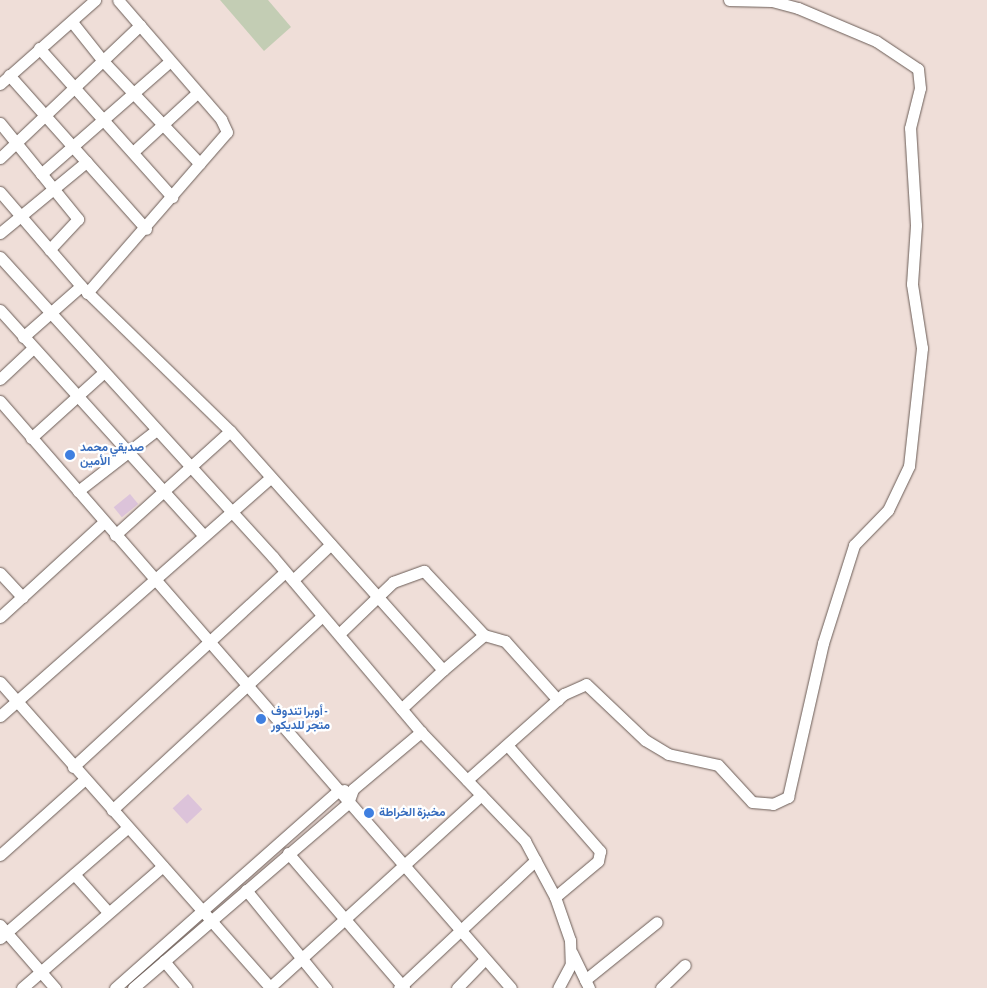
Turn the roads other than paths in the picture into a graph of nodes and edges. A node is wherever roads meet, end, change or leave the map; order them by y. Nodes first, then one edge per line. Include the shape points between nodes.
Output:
1 (96, 0) edge
2 (118, 0) edge
3 (729, 0) edge
4 (72, 22) junction
5 (140, 25) junction
6 (39, 48) junction
7 (103, 62) junction
8 (169, 62) junction
9 (9, 76) junction
10 (0, 84) edge
11 (76, 88) junction
12 (197, 93) junction
13 (133, 94) junction
14 (44, 116) junction
15 (104, 120) junction
16 (0, 124) edge
17 (162, 125) junction
18 (15, 143) junction
19 (72, 147) junction
20 (133, 152) junction
21 (0, 158) edge
22 (86, 162) junction
23 (200, 164) junction
24 (41, 174) junction
25 (52, 188) junction
26 (0, 192) edge
27 (172, 197) junction
28 (19, 217) junction
29 (146, 228) junction
30 (0, 233) edge
31 (49, 250) junction
32 (0, 257) edge
33 (84, 289) junction
34 (0, 310) edge
35 (50, 314) junction
36 (23, 337) junction
37 (33, 348) junction
38 (103, 373) junction
39 (0, 379) edge
40 (78, 397) junction
41 (2, 409) edge
42 (156, 431) junction
43 (230, 431) junction
44 (31, 438) junction
45 (128, 451) junction
46 (191, 470) junction
47 (271, 477) junction
48 (78, 491) junction
49 (166, 493) junction
50 (230, 512) junction
51 (104, 522) junction
52 (115, 535) junction
53 (203, 535) junction
54 (331, 544) junction
55 (0, 573) edge
56 (289, 576) junction
57 (153, 579) junction
58 (378, 596) junction
59 (22, 597) junction
60 (322, 616) junction
61 (0, 617) edge
62 (340, 633) junction
63 (484, 635) junction
64 (208, 641) junction
65 (443, 670) junction
66 (0, 682) edge
67 (247, 687) junction
68 (558, 700) junction
69 (17, 701) junction
70 (401, 709) junction
71 (0, 716) edge
72 (421, 732) junction
73 (508, 746) junction
74 (73, 767) junction
75 (84, 779) junction
76 (467, 780) junction
77 (353, 789) junction
78 (338, 790) junction
79 (481, 795) junction
80 (348, 803) junction
81 (112, 810) junction
82 (128, 827) junction
83 (288, 853) junction
84 (0, 855) edge
85 (536, 860) junction
86 (403, 865) junction
87 (163, 866) junction
88 (74, 874) junction
89 (246, 890) junction
90 (555, 897) junction
91 (204, 911) junction
92 (108, 912) junction
93 (345, 917) junction
94 (211, 920) junction
95 (657, 922) dead end
96 (463, 931) junction
97 (2, 932) edge
98 (572, 951) junction
99 (300, 959) junction
100 (486, 959) junction
101 (164, 961) junction
102 (685, 965) dead end
103 (39, 972) junction
104 (587, 984) edge
105 (120, 986) edge
106 (401, 987) edge
107 (22, 988) edge
108 (55, 988) edge
109 (133, 988) edge
110 (187, 988) edge
111 (270, 988) edge
112 (326, 988) edge
113 (457, 988) edge
114 (511, 988) edge
115 (558, 988) edge
116 (661, 988) edge

1 - 4 street
2 - 5 street
3 - 68 street via 771,1 798,8 876,41 918,69 920,88 910,128 916,225 912,291 922,348 909,466 888,510 854,545 823,643 788,797 773,804 752,802 718,765 668,754 645,740 586,684 573,688
4 - 6 street
4 - 7 street
5 - 7 street
5 - 8 street
6 - 9 street
6 - 11 street
7 - 11 street
7 - 13 street
8 - 12 street
8 - 13 street
9 - 10 street
9 - 14 street
11 - 14 street
11 - 15 street
12 - 17 street
12 - 23 street via 227,132
13 - 15 street
13 - 17 street
14 - 18 street
14 - 19 street
15 - 19 street
15 - 20 street
16 - 18 street
17 - 20 street
17 - 23 street
18 - 21 street
18 - 24 street
19 - 22 street
19 - 24 street
20 - 27 street
22 - 25 street
22 - 29 street
23 - 27 street
24 - 25 street
25 - 28 street
25 - 31 street via 78,219
26 - 28 street
27 - 29 street
28 - 30 street
28 - 31 street
29 - 33 street
31 - 33 street
32 - 35 street
33 - 35 street
33 - 43 street
34 - 36 street
35 - 36 street
35 - 38 street
36 - 37 street
37 - 39 street
37 - 40 street
38 - 40 street
38 - 42 street
40 - 44 street
40 - 45 street
41 - 44 street
42 - 45 street
42 - 46 street
43 - 46 street
43 - 47 street
44 - 48 street
45 - 48 street
45 - 49 street
46 - 49 street
46 - 50 street
47 - 50 street
47 - 54 street
48 - 51 street
49 - 52 street
49 - 53 street
50 - 53 street
50 - 56 street
51 - 52 street
51 - 59 street
52 - 57 street
53 - 57 street
54 - 56 street
54 - 58 street
55 - 59 street
56 - 60 street
56 - 64 street
57 - 64 street
57 - 69 street
58 - 62 street
58 - 63 street via 402,577 424,572
58 - 65 street
59 - 61 street
60 - 62 street
60 - 67 street
62 - 70 street
63 - 65 street
63 - 68 street via 505,641
64 - 67 street
64 - 74 street
65 - 70 street
66 - 69 street
67 - 78 street
67 - 81 street
68 - 73 street
69 - 71 street
69 - 74 street
70 - 72 street
72 - 76 street
72 - 77 street
73 - 76 street
73 - 90 street via 600,851 598,861
74 - 75 street
75 - 81 street
75 - 84 street
76 - 79 street
77 - 78 street
77 - 80 street
78 - 80 street
78 - 91 street
79 - 85 street via 525,841
79 - 86 street
80 - 83 street
80 - 86 street
81 - 82 street
82 - 87 street
82 - 88 street
83 - 89 street
83 - 93 street
85 - 90 street
85 - 96 street
86 - 93 street
86 - 96 street
87 - 91 street
87 - 92 street
88 - 92 street
88 - 97 street
89 - 94 street
89 - 99 street
90 - 98 street
91 - 94 street
91 - 105 street
92 - 103 street
93 - 99 street
93 - 106 street
94 - 101 street
94 - 111 street
95 - 104 street
96 - 100 street
96 - 106 street
97 - 103 street
98 - 104 street
98 - 115 street via 568,975
99 - 111 street
99 - 112 street
100 - 113 street
100 - 114 street
101 - 109 street
101 - 110 street
102 - 116 street
103 - 107 street
103 - 108 street

